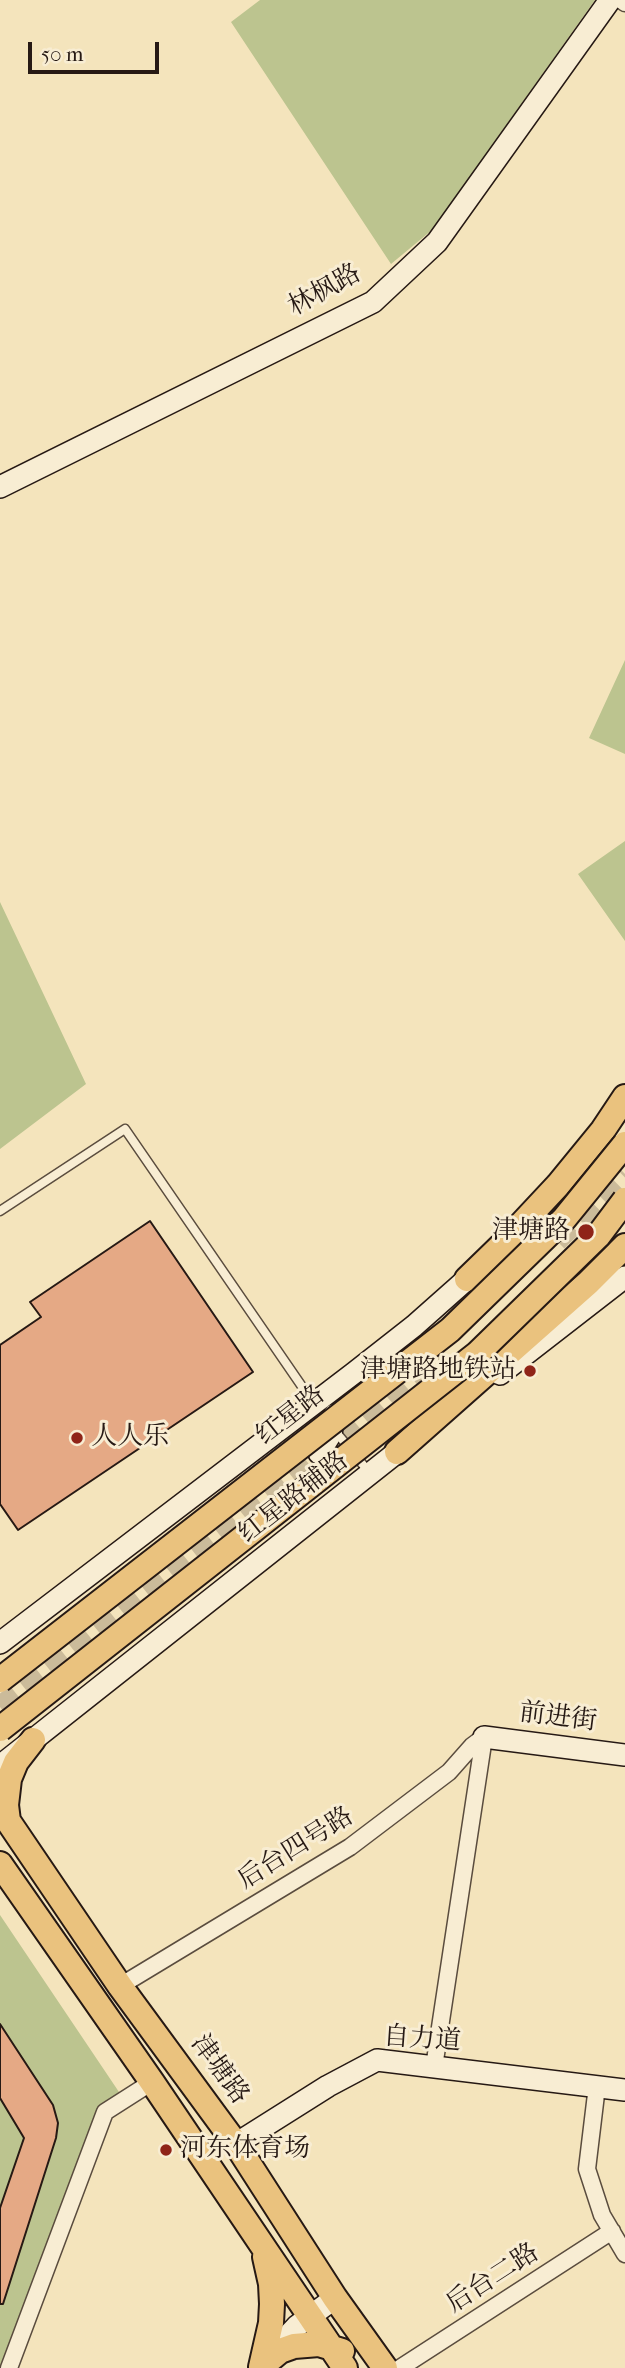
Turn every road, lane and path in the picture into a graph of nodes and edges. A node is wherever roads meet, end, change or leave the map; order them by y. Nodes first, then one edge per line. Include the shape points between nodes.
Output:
1 (610, 0) edge
2 (0, 487) edge
3 (625, 1097) edge
4 (625, 1144) edge
5 (625, 1200) edge
6 (0, 1211) edge
7 (625, 1245) edge
8 (625, 1277) edge
9 (467, 1279) joint
10 (354, 1373) junction
11 (314, 1404) junction
12 (333, 1428) junction
13 (397, 1452) junction
14 (319, 1453) dead end
15 (370, 1473) junction
16 (0, 1643) edge
17 (0, 1680) edge
18 (0, 1729) edge
19 (484, 1737) junction
20 (33, 1740) junction
21 (0, 1755) edge
22 (625, 1755) edge
23 (0, 1766) edge
24 (4, 1815) edge
25 (0, 1864) edge
26 (120, 1986) junction
27 (434, 2067) junction
28 (152, 2082) junction
29 (597, 2086) junction
30 (625, 2090) edge
31 (236, 2144) junction
32 (612, 2231) junction
33 (261, 2243) junction
34 (625, 2254) edge
35 (335, 2298) junction
36 (310, 2316) junction
37 (330, 2346) junction
38 (9, 2368) edge
39 (261, 2368) edge
40 (345, 2368) edge
41 (373, 2368) edge
42 (385, 2368) edge
43 (400, 2368) edge

1 - 2 main road, 林枫路 via 437,242 373,302
3 - 9 main road via 558,1185
4 - 17 main road, 红星路, bridge via 564,1219 450,1330
5 - 18 main road, bridge via 598,1236 477,1354
6 - 11 lane via 125,1129
7 - 13 main road
8 - 13 main road, 红星路辅路
9 - 10 main road
10 - 11 main road
10 - 12 main road via 338,1399
11 - 12 lane
11 - 16 main road
12 - 14 main road
12 - 15 lane
13 - 15 main road, 红星路辅路
15 - 20 main road, 红星路辅路
19 - 22 main road, 前进街
19 - 26 street, 后台四号路 via 449,1772 350,1847
19 - 27 street
20 - 21 main road
20 - 23 main road, 红星路辅路
20 - 24 main road via 9,1779
24 - 26 main road, 津塘路
25 - 28 main road
26 - 31 main road, 津塘路
27 - 29 main road, 自力道
27 - 31 main road, 自力道 via 377,2060
28 - 33 main road
28 - 38 street via 105,2112
29 - 30 main road, 自力道
29 - 32 street via 587,2169
31 - 35 main road, 津塘路
32 - 34 street
32 - 43 street, 后台二路
33 - 36 main road
33 - 39 main road via 272,2304
35 - 36 main road
35 - 42 main road, 津塘路
36 - 37 main road
36 - 39 main road via 282,2339
37 - 39 main road via 294,2346 280,2351
37 - 40 main road
37 - 41 main road

